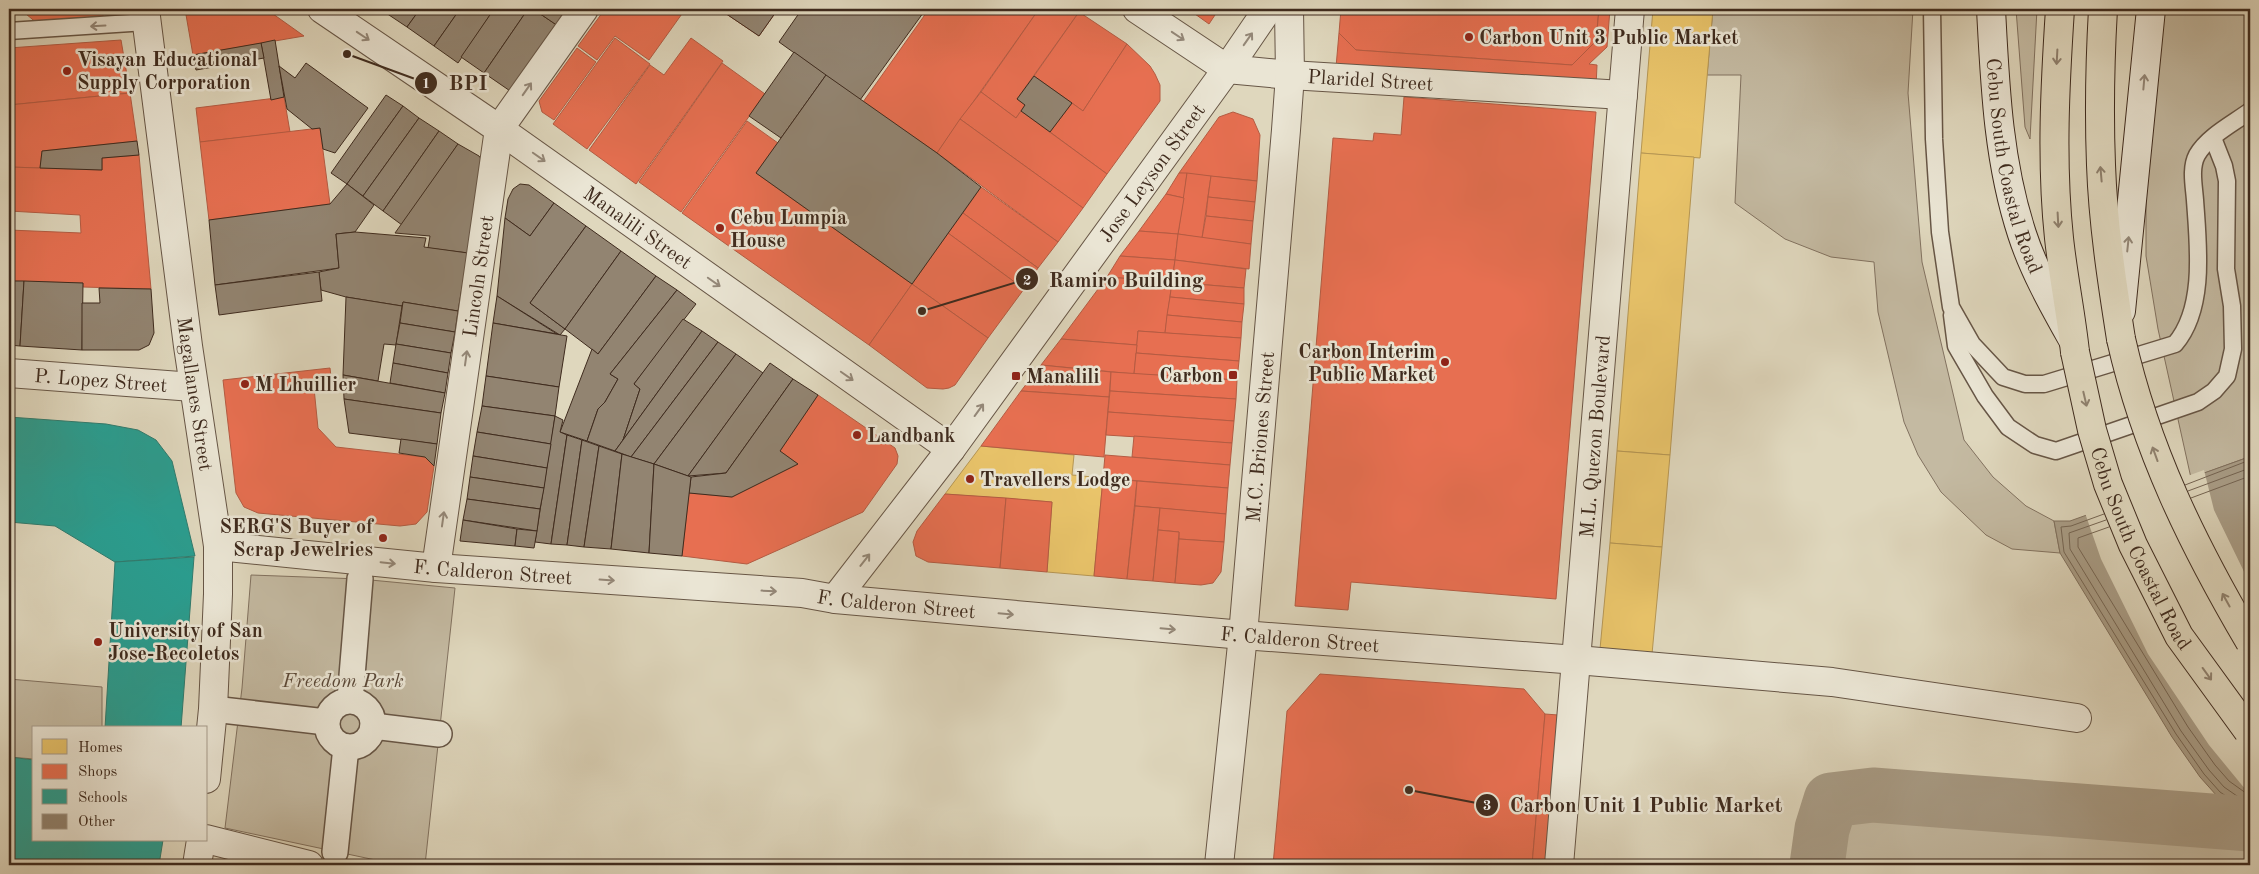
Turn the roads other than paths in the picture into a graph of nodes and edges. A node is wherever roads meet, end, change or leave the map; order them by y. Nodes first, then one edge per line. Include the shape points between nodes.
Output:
1 (322, 9) edge
2 (584, 9) edge
3 (1137, 9) edge
4 (1268, 9) edge
5 (1289, 9) edge
6 (1630, 9) edge
7 (1932, 9) edge
8 (1991, 9) edge
9 (2060, 9) edge
10 (2103, 9) edge
11 (2151, 9) edge
12 (146, 16) edge
13 (9, 31) edge
14 (1227, 69) junction
15 (1290, 75) junction
16 (1623, 95) junction
17 (2250, 111) edge
18 (499, 129) junction
19 (2213, 138) junction
20 (1951, 308) junction
21 (2120, 333) junction
22 (2074, 347) junction
23 (9, 373) edge
24 (193, 387) junction
25 (951, 449) junction
26 (218, 546) junction
27 (436, 568) junction
28 (360, 579) dead end
29 (835, 599) junction
30 (1243, 635) junction
31 (2250, 642) edge
32 (1576, 660) junction
33 (350, 700) junction
34 (213, 709) junction
35 (2077, 718) dead end
36 (326, 722) junction
37 (373, 726) junction
38 (439, 734) dead end
39 (2250, 735) edge
40 (346, 747) junction
41 (208, 759) edge
42 (208, 840) edge
43 (201, 842) edge
44 (335, 852) dead end
45 (197, 865) edge
46 (309, 865) edge
47 (1219, 865) edge
48 (1559, 865) edge

1 -> 18 street, Manalili Street
18 -> 2 street, Lincoln Street
3 -> 14 street, Plaridel Street
14 -> 4 street, Jose Leyson Street
5 - 15 street, M.C. Briones Street
6 - 16 street, M.L. Quezon Boulevard
7 - 20 lane via 1934,139 1940,232
8 - 22 street, Cebu South Coastal Road via 1997,114 2008,183 2022,235
9 -> 22 highway, Cebu South Coastal Road via 2055,168 2059,237
21 -> 10 highway via 2101,166 2099,76
21 -> 11 street
12 -> 13 lane
12 - 24 street, Magallanes Street
14 - 15 street, Plaridel Street
25 -> 14 street, Jose Leyson Street
15 - 16 street, Plaridel Street
15 - 30 street, M.C. Briones Street
16 - 32 street, M.L. Quezon Boulevard
17 - 19 lane
18 -> 25 street, Manalili Street
27 -> 18 street, Lincoln Street
19 - 20 lane via 2197,155 2194,164 2198,244 2194,302 2184,332 2175,344 2044,384 2025,384 2002,377 1972,344
19 - 20 lane via 2227,181 2226,269 2232,306 2233,349 2226,376 2198,402 2056,451 2035,445 2008,427 1985,396 1956,346
31 -> 21 highway, bridge via 2189,531 2156,458 2133,389
22 -> 39 highway, Cebu South Coastal Road, bridge via 2092,430 2108,484 2134,545 2179,636
23 - 24 street, P. Lopez Street
24 - 26 street, Magallanes Street
29 -> 25 street, Jose Leyson Street
26 -> 27 street, F. Calderon Street
26 - 34 street, Magallanes Street
27 -> 29 street, F. Calderon Street via 802,593
28 - 33 street
29 -> 30 street, F. Calderon Street
30 - 32 street, F. Calderon Street
30 - 47 street, M.C. Briones Street
32 - 35 street, F. Calderon Street via 1832,682
32 - 48 street, M.L. Quezon Boulevard
33 - 36 street via 334,706
33 - 37 street via 368,709
34 - 36 street
34 - 41 street, Magallanes Street
36 - 40 street via 331,738
37 - 38 street
37 - 40 street via 368,739 362,744
40 - 44 street
42 - 46 street
43 - 45 street

